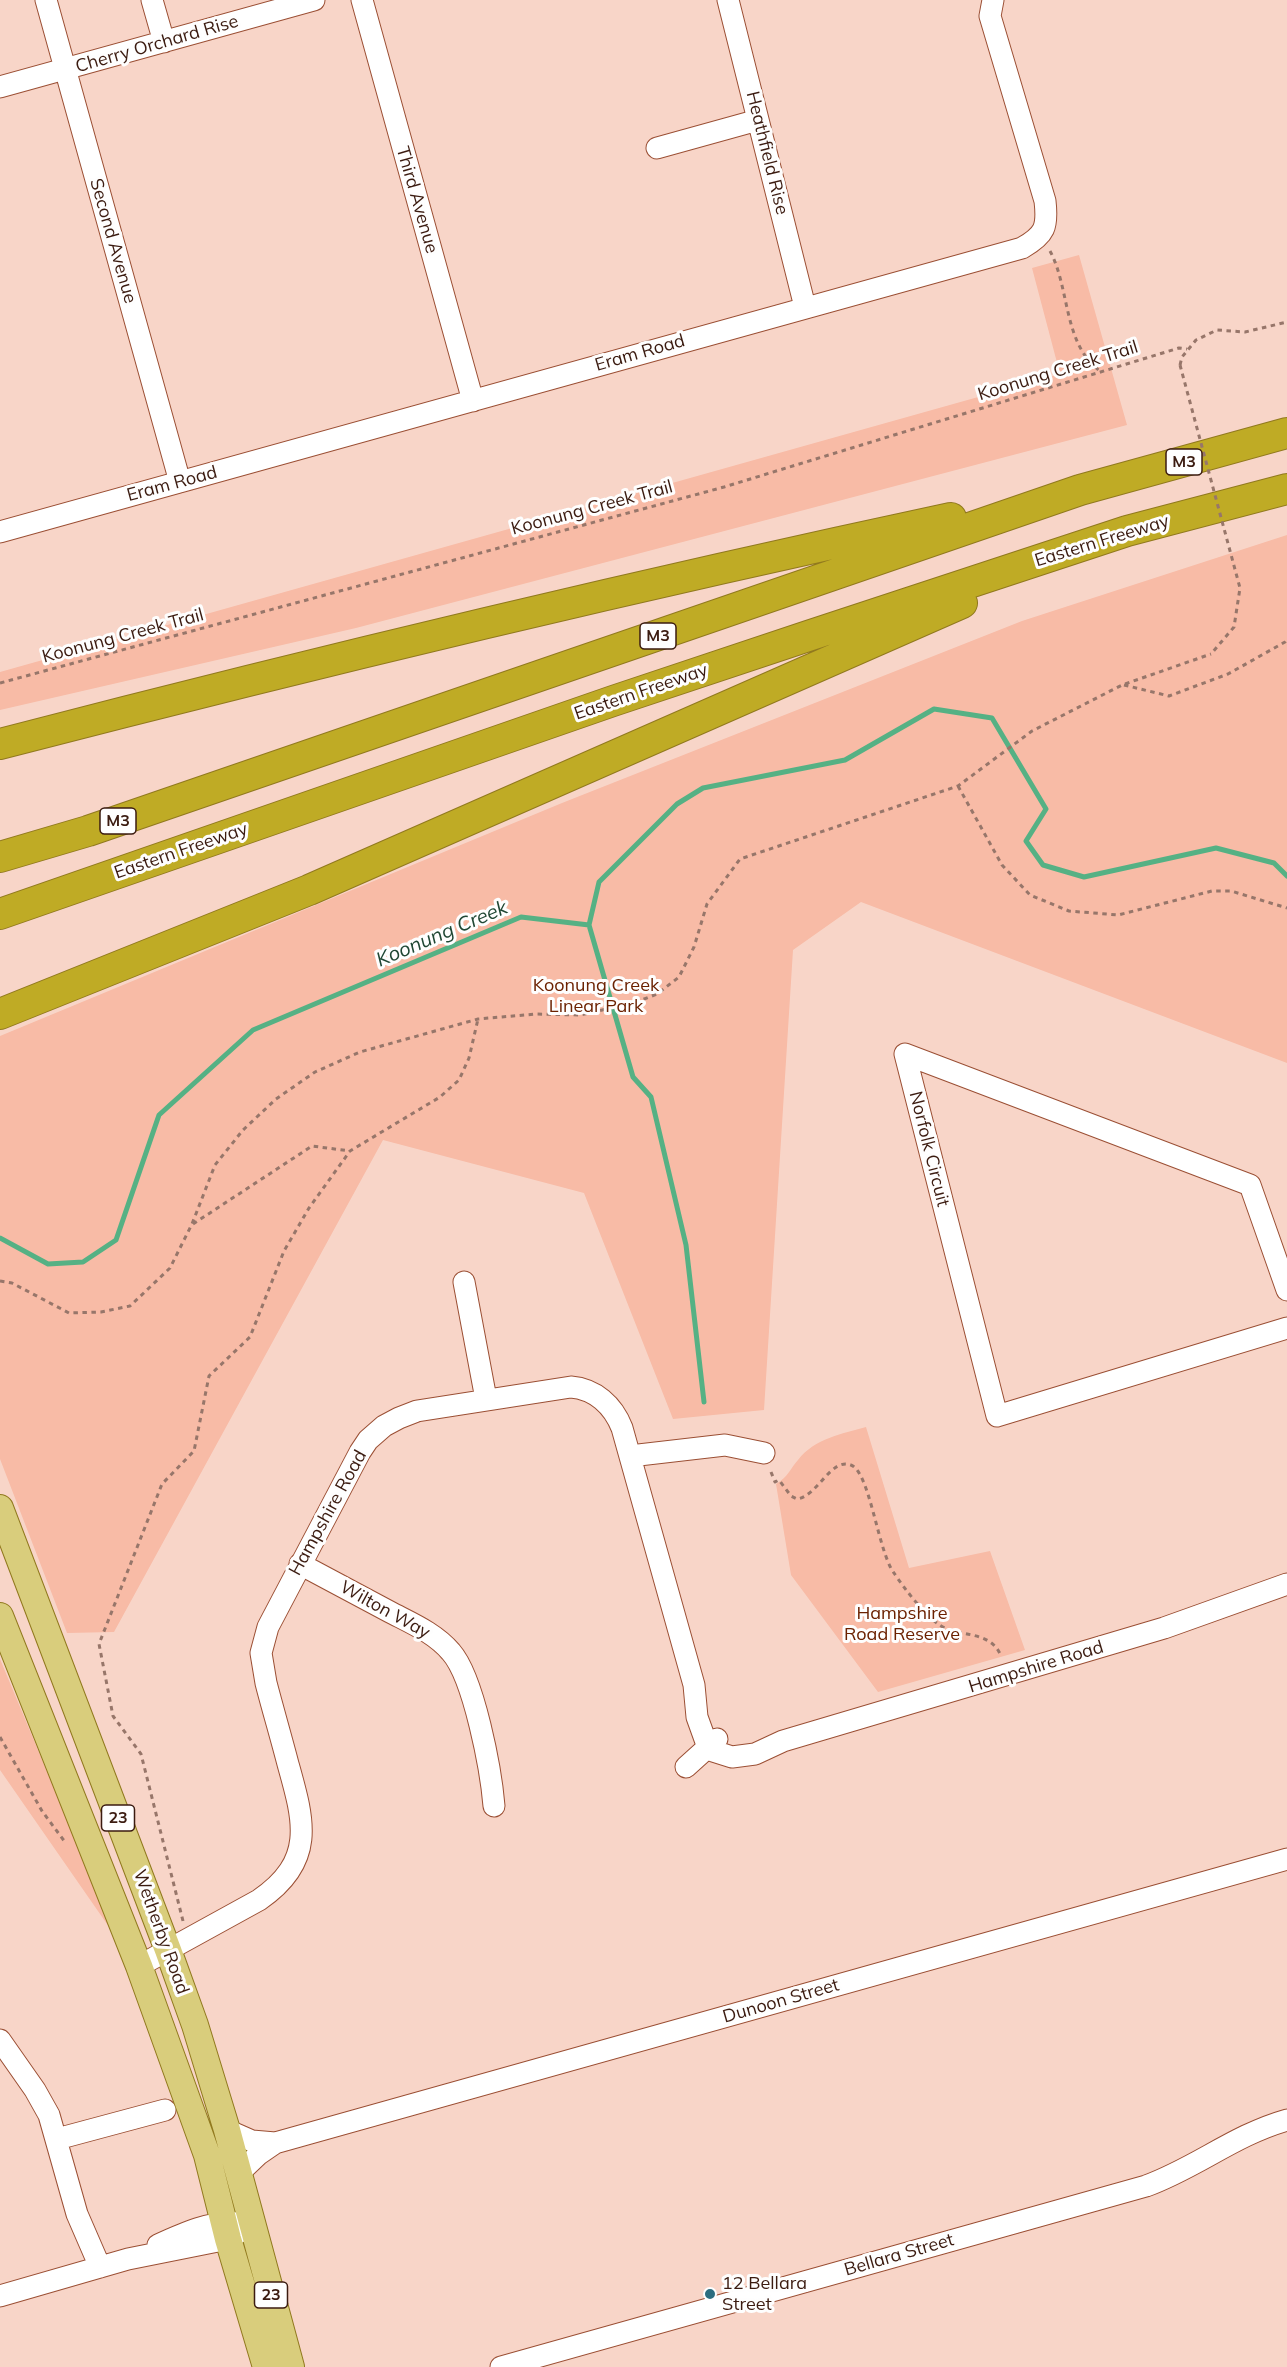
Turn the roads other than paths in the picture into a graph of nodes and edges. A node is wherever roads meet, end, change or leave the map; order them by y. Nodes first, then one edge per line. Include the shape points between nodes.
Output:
1 (46, 0) edge
2 (152, 0) edge
3 (314, 0) edge
4 (362, 0) edge
5 (728, 0) edge
6 (993, 0) edge
7 (164, 42) junction
8 (65, 70) junction
9 (0, 87) edge
10 (759, 120) junction
11 (657, 148) dead end
12 (805, 307) junction
13 (473, 401) junction
14 (1287, 434) edge
15 (180, 482) junction
16 (1287, 489) edge
17 (1080, 490) junction
18 (1127, 531) junction
19 (0, 532) edge
20 (0, 744) edge
21 (0, 857) edge
22 (0, 914) edge
23 (50, 994) junction
24 (0, 1014) edge
25 (0, 1020) edge
26 (464, 1282) dead end
27 (1287, 1290) edge
28 (1287, 1328) edge
29 (486, 1399) junction
30 (764, 1453) road end
31 (630, 1456) junction
32 (0, 1508) edge
33 (300, 1564) junction
34 (1287, 1584) edge
35 (0, 1616) edge
36 (713, 1743) junction
37 (686, 1767) dead end
38 (494, 1806) dead end
39 (1287, 1859) edge
40 (178, 1945) junction
41 (139, 1966) junction
42 (0, 2040) edge
43 (165, 2110) dead end
44 (1287, 2120) edge
45 (227, 2130) junction
46 (57, 2139) junction
47 (275, 2143) junction
48 (238, 2174) junction
49 (252, 2224) junction
50 (225, 2230) junction
51 (93, 2269) junction
52 (0, 2296) edge
53 (266, 2367) edge
54 (291, 2367) edge
55 (501, 2367) edge

1 - 8 street, Second Avenue
2 - 7 street
3 - 7 street, Cherry Orchard Rise
4 - 13 street, Third Avenue
5 - 10 street, Heathfield Rise
6 - 12 street, Eram Road via 990,16 1045,201 1047,220 1039,238 1023,248
7 - 8 street, Cherry Orchard Rise
8 - 9 street, Cherry Orchard Rise
8 - 15 street, Second Avenue
10 - 11 street
10 - 12 street, Heathfield Rise
12 - 13 street, Eram Road
13 - 15 street, Eram Road
14 - 17 highway, M3
15 - 19 street, Eram Road
16 - 18 highway, Eastern Freeway
17 - 20 highway via 747,561
17 - 21 highway, M3 via 88,831
18 - 22 highway, Eastern Freeway via 614,701
18 - 23 highway via 309,890
23 - 24 highway
23 - 25 highway
26 - 29 street
27 - 28 street, Norfolk Circuit via 1250,1185 905,1054 997,1416
29 - 31 street, Hampshire Road via 560,1387 586,1390 614,1412
29 - 33 street, Hampshire Road via 417,1411 376,1433 360,1452
30 - 31 street via 725,1445
31 - 36 street, Hampshire Road
32 - 40 main road, Wetherby Road / 23
33 - 38 street, Wilton Way via 429,1633 453,1654 471,1696 488,1761
33 - 40 street, Hampshire Road via 268,1627 261,1653 302,1815 300,1848 289,1871 274,1889
34 - 36 street, Hampshire Road via 1164,1628 783,1740 734,1747
35 - 41 main road, Wetherby Road / 23
36 - 37 street
39 - 47 street, Dunoon Street
40 - 41 street, Hampshire Road
40 - 45 main road, Wetherby Road / 23 via 198,2036
41 - 50 main road, Wetherby Road / 23 via 207,2155
42 - 46 street via 43,2103
43 - 46 street
44 - 55 street, Bellara Street via 1243,2136 1172,2176 1146,2186
45 - 47 street, Dunoon Street via 252,2141
45 - 48 main road, Wetherby Road / 23
46 - 51 street via 77,2214 90,2240
47 - 48 street, Dunoon Street
48 - 49 main road, Wetherby Road / 23
49 - 50 street
49 - 54 main road, Wetherby Road / 23
50 - 51 street
50 - 53 main road, Wetherby Road / 23
51 - 52 street

